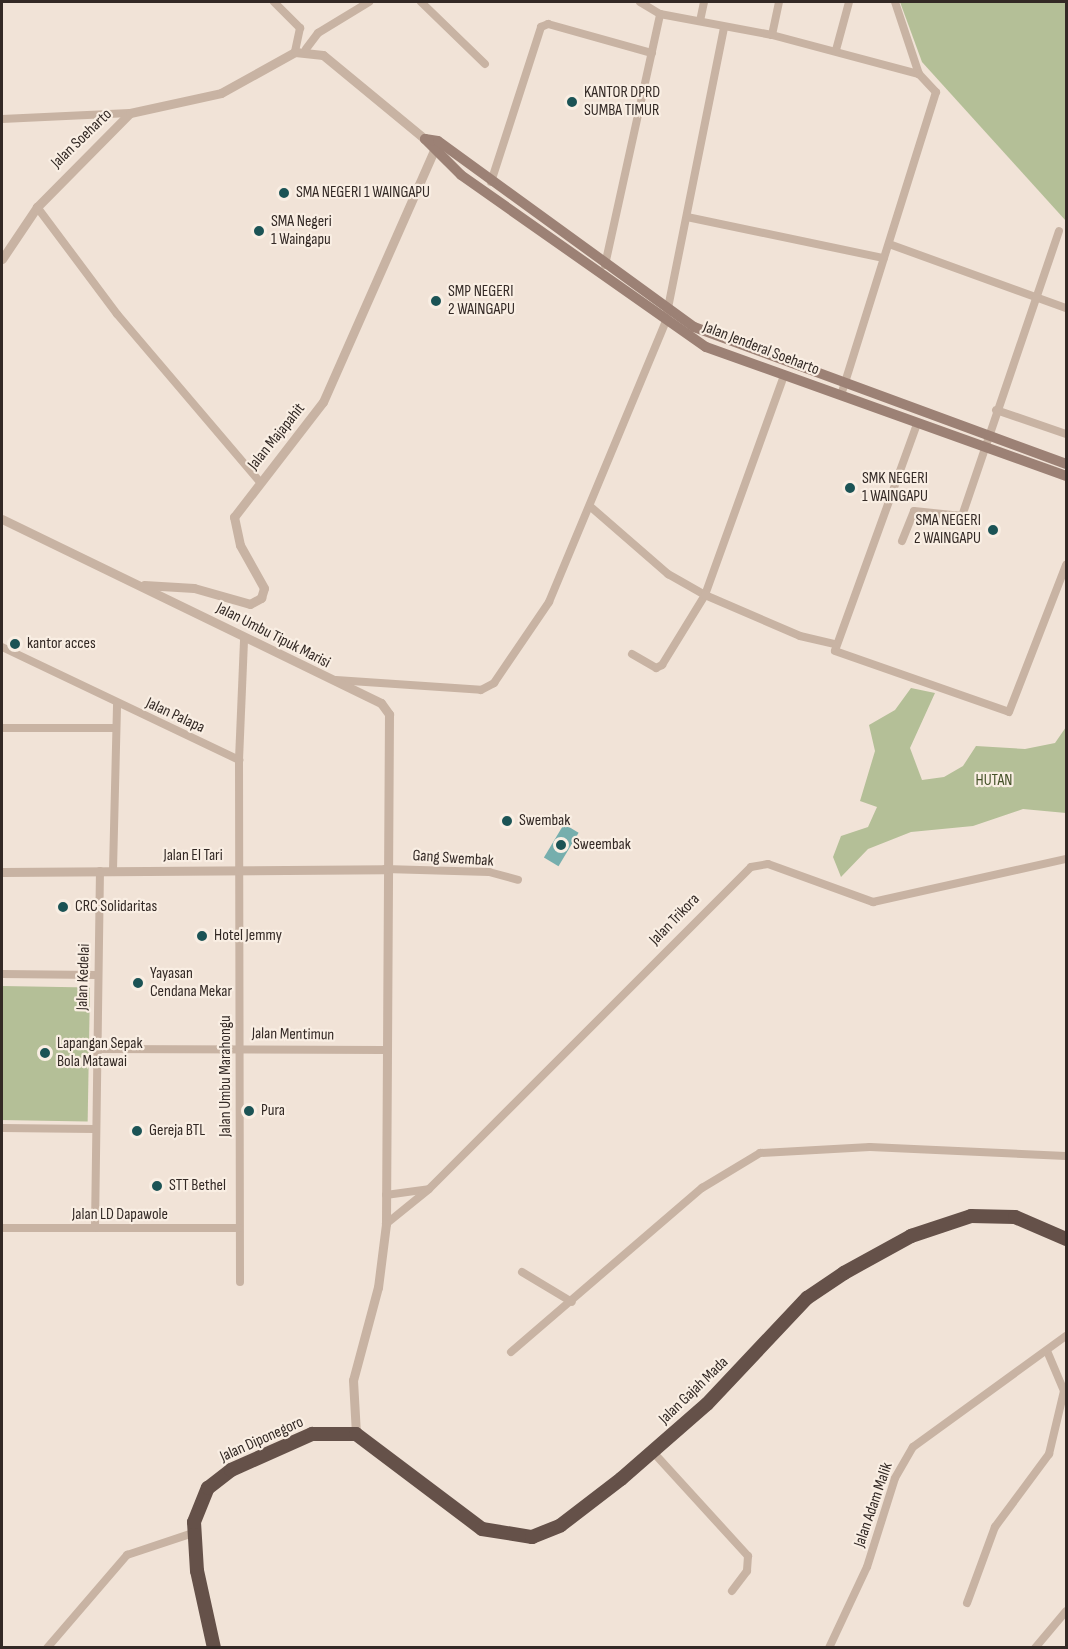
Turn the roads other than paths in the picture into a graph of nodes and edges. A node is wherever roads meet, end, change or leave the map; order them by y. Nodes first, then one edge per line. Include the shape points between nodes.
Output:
1 (274, 2) edge
2 (369, 2) edge
3 (421, 2) edge
4 (639, 2) edge
5 (704, 2) edge
6 (778, 2) edge
7 (849, 2) edge
8 (895, 2) edge
9 (360, 4) edge
10 (660, 14) junction
11 (700, 21) junction
12 (724, 27) junction
13 (772, 35) junction
14 (306, 50) junction
15 (836, 50) junction
16 (295, 52) junction
17 (652, 53) junction
18 (485, 64) dead end
19 (920, 74) junction
20 (130, 113) junction
21 (2, 119) edge
22 (424, 139) junction
23 (438, 141) junction
24 (431, 150) junction
25 (491, 182) junction
26 (37, 207) junction
27 (687, 217) junction
28 (1059, 231) dead end
29 (889, 244) junction
30 (884, 258) junction
31 (2, 259) edge
32 (607, 259) junction
33 (603, 271) junction
34 (1035, 298) junction
35 (1066, 308) edge
36 (668, 309) junction
37 (665, 323) junction
38 (784, 375) junction
39 (843, 384) junction
40 (841, 396) junction
41 (996, 410) junction
42 (917, 424) junction
43 (1066, 434) edge
44 (985, 441) junction
45 (1066, 464) edge
46 (1066, 476) edge
47 (260, 482) junction
48 (592, 508) junction
49 (2, 519) edge
50 (902, 541) dead end
51 (1066, 565) edge
52 (139, 584) junction
53 (705, 595) junction
54 (244, 639) junction
55 (836, 644) junction
56 (2, 647) edge
57 (632, 654) dead end
58 (324, 679) junction
59 (117, 703) junction
60 (2, 728) edge
61 (114, 728) junction
62 (239, 760) junction
63 (1066, 859) edge
64 (385, 868) junction
65 (113, 870) junction
66 (100, 871) junction
67 (241, 871) junction
68 (2, 872) edge
69 (518, 880) dead end
70 (660, 943) dead end
71 (668, 947) junction
72 (2, 974) edge
73 (97, 975) junction
74 (240, 1047) junction
75 (95, 1049) junction
76 (383, 1050) junction
77 (2, 1128) edge
78 (94, 1129) junction
79 (1066, 1156) edge
80 (429, 1190) junction
81 (386, 1195) junction
82 (386, 1224) junction
83 (239, 1227) junction
84 (2, 1228) edge
85 (95, 1228) junction
86 (1065, 1236) edge
87 (522, 1272) dead end
88 (240, 1282) dead end
89 (572, 1302) junction
90 (1066, 1336) edge
91 (1047, 1351) junction
92 (511, 1352) dead end
93 (356, 1434) junction
94 (653, 1452) junction
95 (193, 1533) junction
96 (732, 1592) dead end
97 (967, 1603) dead end
98 (1066, 1611) edge
99 (47, 1647) edge
100 (214, 1647) edge
101 (829, 1647) edge
102 (1035, 1647) edge

1 - 16 street via 300,28
2 - 9 street
3 - 18 street
4 - 10 street
5 - 11 street
6 - 13 street
7 - 15 street
8 - 19 street
9 - 14 street via 318,33
10 - 11 street
10 - 17 street
11 - 12 street
12 - 13 street
12 - 27 street
13 - 15 street
14 - 16 street
14 - 22 street, Jalan Jenderal Soeharto via 330,60
15 - 19 street
16 - 20 street, Jalan Soeharto via 221,93
17 - 25 street via 548,24 541,27
17 - 32 street
19 - 29 street via 936,92
20 - 21 street
20 - 26 street, Jalan Soeharto
22 - 23 main road, Jalan Jenderal Soeharto
22 - 24 main road, Jalan Jenderal Soeharto
23 - 24 street, Jalan Majapahit
23 - 25 main road, Jalan Jenderal Soeharto
24 - 33 main road, Jalan Jenderal Soeharto
24 - 47 street, Jalan Majapahit via 327,394 299,438
25 - 32 main road, Jalan Jenderal Soeharto
26 - 31 street, Jalan Soeharto
26 - 47 street via 117,314
27 - 30 street
27 - 36 street
28 - 34 street
29 - 30 street
29 - 34 street
30 - 39 street
32 - 33 street
32 - 36 main road, Jalan Jenderal Soeharto
33 - 37 main road, Jalan Jenderal Soeharto
34 - 35 street
34 - 41 street
36 - 37 street
36 - 39 main road, Jalan Jenderal Soeharto via 694,327
37 - 38 main road, Jalan Jenderal Soeharto via 706,346
37 - 48 street
38 - 40 main road, Jalan Jenderal Soeharto
38 - 53 street
39 - 40 street
39 - 44 main road, Jalan Jenderal Soeharto
40 - 42 main road, Jalan Jenderal Soeharto
41 - 43 street
41 - 44 street
42 - 44 main road, Jalan Jenderal Soeharto
42 - 55 street
44 - 45 main road, Jalan Jenderal Soeharto
44 - 46 main road, Jalan Jenderal Soeharto
44 - 50 street via 962,516 914,511
47 - 52 street, Jalan Majapahit via 238,506 233,522 264,588 257,602
48 - 53 street via 668,574
48 - 58 street via 549,602 494,683 466,693
49 - 52 street, Jalan Umbu Tipuk Marisi
51 - 55 street via 1009,712 835,651
52 - 54 street, Jalan Umbu Tipuk Marisi
53 - 55 street via 800,636
53 - 57 street via 662,665 656,668
54 - 58 street, Jalan Umbu Tipuk Marisi
54 - 62 street
56 - 59 street, Jalan Palapa
58 - 64 street, Jalan Umbu Tipuk Marisi via 381,703 389,714
59 - 61 street
59 - 62 street, Jalan Palapa
60 - 61 street
61 - 65 street
62 - 67 street
63 - 71 street, Jalan Trikora via 873,902 768,864 751,867
64 - 67 street, Jalan El Tari
64 - 69 street, Gang Swembak via 489,872
64 - 76 street, Jalan Umbu Tipuk Marisi
65 - 66 street, Jalan El Tari
65 - 67 street, Jalan El Tari
66 - 68 street, Jalan El Tari
66 - 73 street, Jalan Kedelai
67 - 74 street, Jalan Umbu Marahongu
70 - 71 street
71 - 80 street, Jalan Trikora
72 - 73 street
73 - 75 street, Jalan Kedelai
74 - 75 street, Jalan Mentimun
74 - 76 street, Jalan Mentimun
74 - 83 street, Jalan Umbu Marahongu
75 - 78 street, Jalan Kedelai
76 - 81 street, Jalan Umbu Tipuk Marisi
77 - 78 street
78 - 85 street, Jalan Kedelai
79 - 89 street via 870,1147 760,1153 702,1188
80 - 81 street
80 - 82 street, Jalan Trikora
81 - 82 street, Jalan Umbu Tipuk Marisi
82 - 93 street, Jalan Umbu Tipuk Marisi via 378,1287 353,1380
83 - 85 street, Jalan LD Dapawole
83 - 88 street, Jalan Umbu Marahongu
84 - 85 street, Jalan LD Dapawole
86 - 94 highway, Jalan Gajah Mada via 1015,1217 984,1215 910,1236 807,1298
87 - 89 street
89 - 92 street
90 - 91 street, Jalan Adam Malik
91 - 97 street via 1064,1402 1049,1454 995,1527
91 - 101 street, Jalan Adam Malik via 972,1400 907,1455 894,1478 867,1567
93 - 94 highway, Jalan Gajah Mada via 482,1529 504,1537 532,1537 561,1525
93 - 95 highway, Jalan Diponegoro via 312,1434 222,1475 199,1503
94 - 96 street via 748,1556 747,1571
95 - 99 street via 127,1555
95 - 100 highway, Jalan Diponegoro
98 - 102 street

